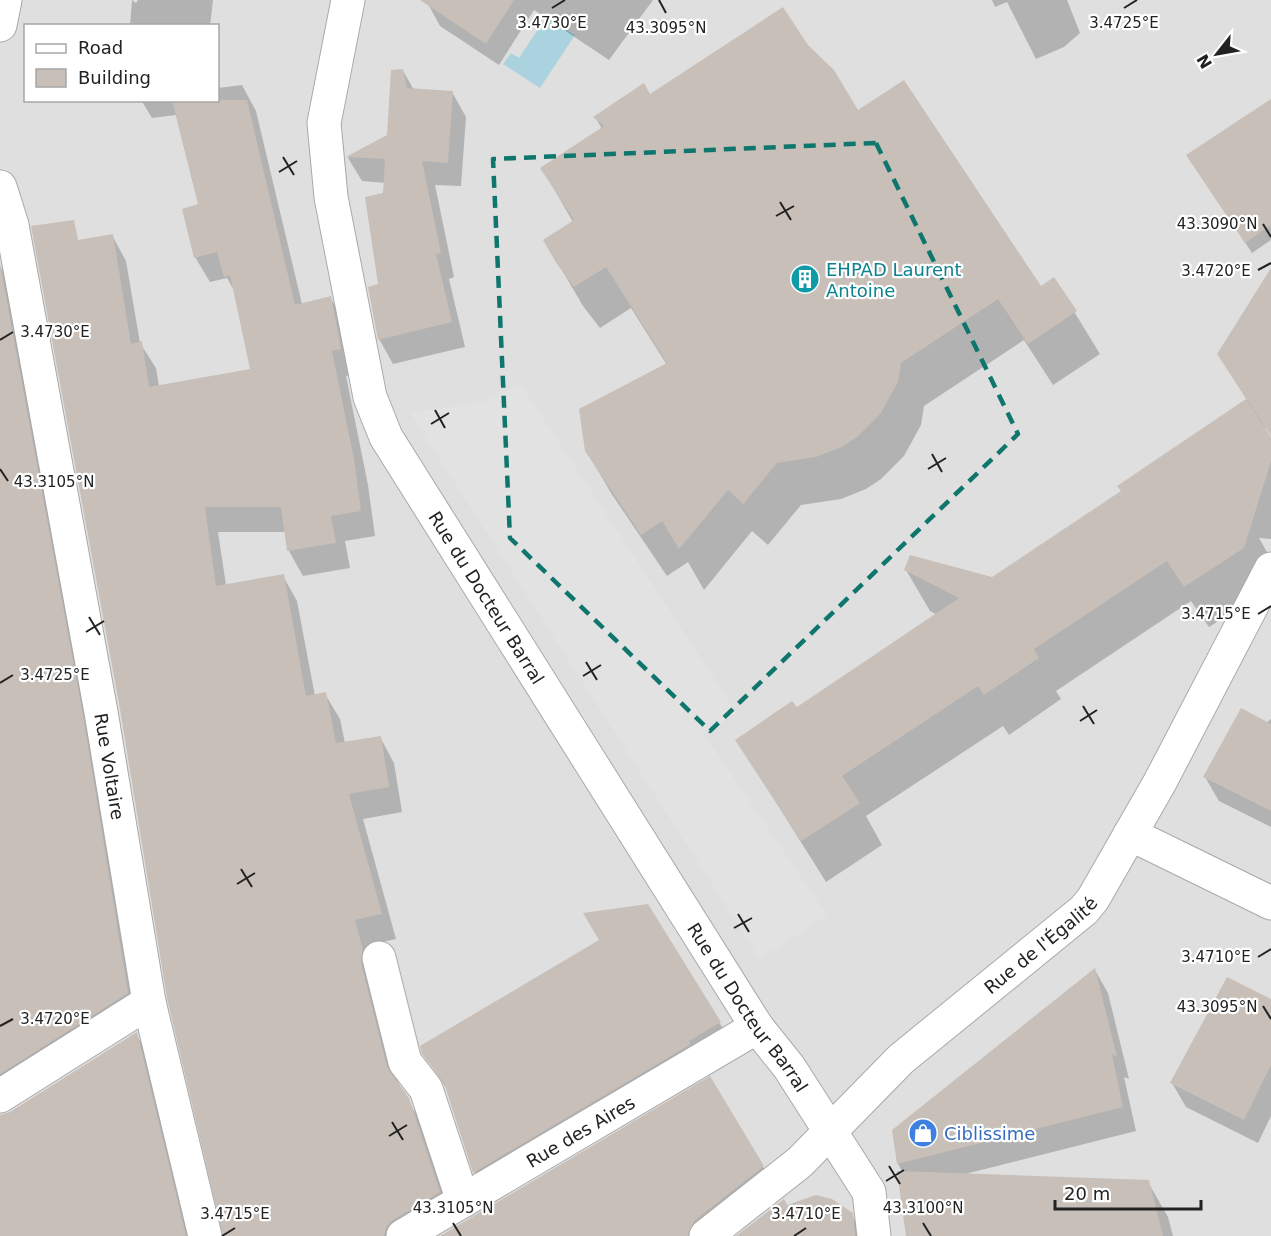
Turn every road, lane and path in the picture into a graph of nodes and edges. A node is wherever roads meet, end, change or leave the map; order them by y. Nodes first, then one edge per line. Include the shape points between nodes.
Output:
1 (4, 0) edge
2 (348, 0) edge
3 (0, 24) edge
4 (0, 188) edge
5 (6, 227) edge
6 (1271, 569) edge
7 (1130, 834) junction
8 (1271, 903) edge
9 (379, 958) dead end
10 (149, 1002) junction
11 (757, 1027) junction
12 (0, 1096) edge
13 (830, 1131) junction
14 (464, 1201) junction
15 (205, 1236) edge
16 (403, 1236) edge
17 (706, 1236) edge
18 (874, 1236) edge

1 - 3 street
2 - 11 street, Rue du Docteur Barral via 325,134 331,197 370,397 386,437
4 - 5 street, Rue Voltaire
5 - 10 street, Rue Voltaire via 101,712
6 - 7 street, Rue de l'Égalité
7 - 8 street
7 - 13 street, Rue de l'Égalité via 1084,910 901,1059
9 - 14 street via 405,1062 426,1089
10 - 12 street
10 - 15 street, Rue Voltaire
11 - 13 street, Rue du Docteur Barral via 789,1067
11 - 14 street, Rue des Aires
13 - 17 street, Rue de l'Égalité via 800,1162
13 - 18 street, Rue du Docteur Barral via 869,1191
14 - 16 street, Rue des Aires

